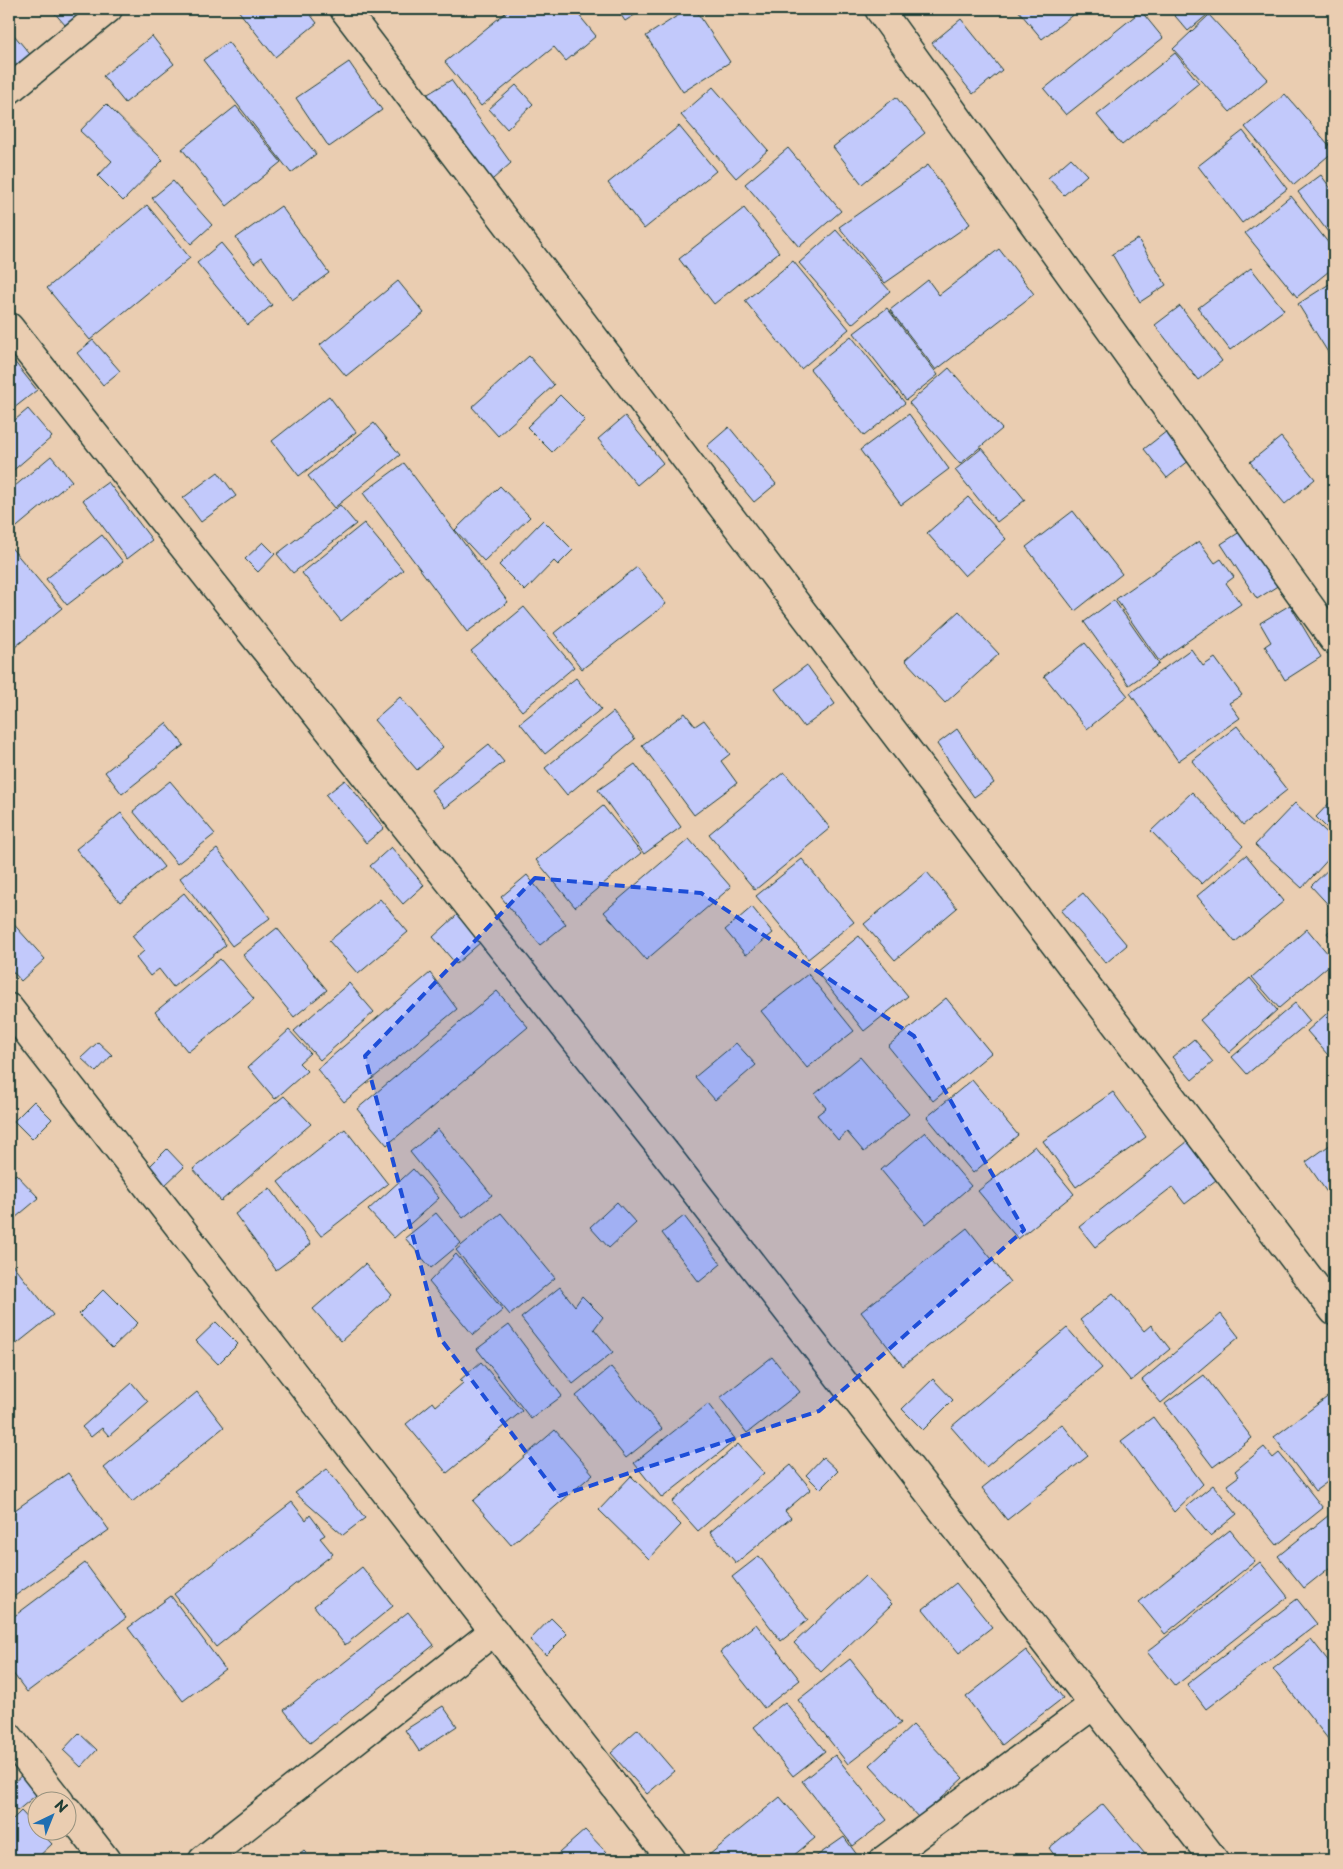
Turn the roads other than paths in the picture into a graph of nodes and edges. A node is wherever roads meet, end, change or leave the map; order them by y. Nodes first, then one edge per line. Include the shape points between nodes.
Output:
1 (108, 9) edge
2 (344, 9) edge
3 (879, 9) edge
4 (9, 90) edge
5 (9, 327) edge
6 (1334, 640) edge
7 (9, 1008) edge
8 (1334, 1311) edge
9 (494, 1631) junction
10 (1093, 1705) junction
11 (9, 1737) edge
12 (52, 1792) edge
13 (78, 1824) edge
14 (106, 1860) edge
15 (203, 1860) edge
16 (672, 1860) edge
17 (884, 1860) edge
18 (1214, 1860) edge

1 - 4 street
2 - 8 street
3 - 6 street
5 - 10 street via 666,1154
7 - 9 street
9 - 15 street
9 - 16 street
10 - 17 street
10 - 18 street
11 - 12 street
13 - 14 street

